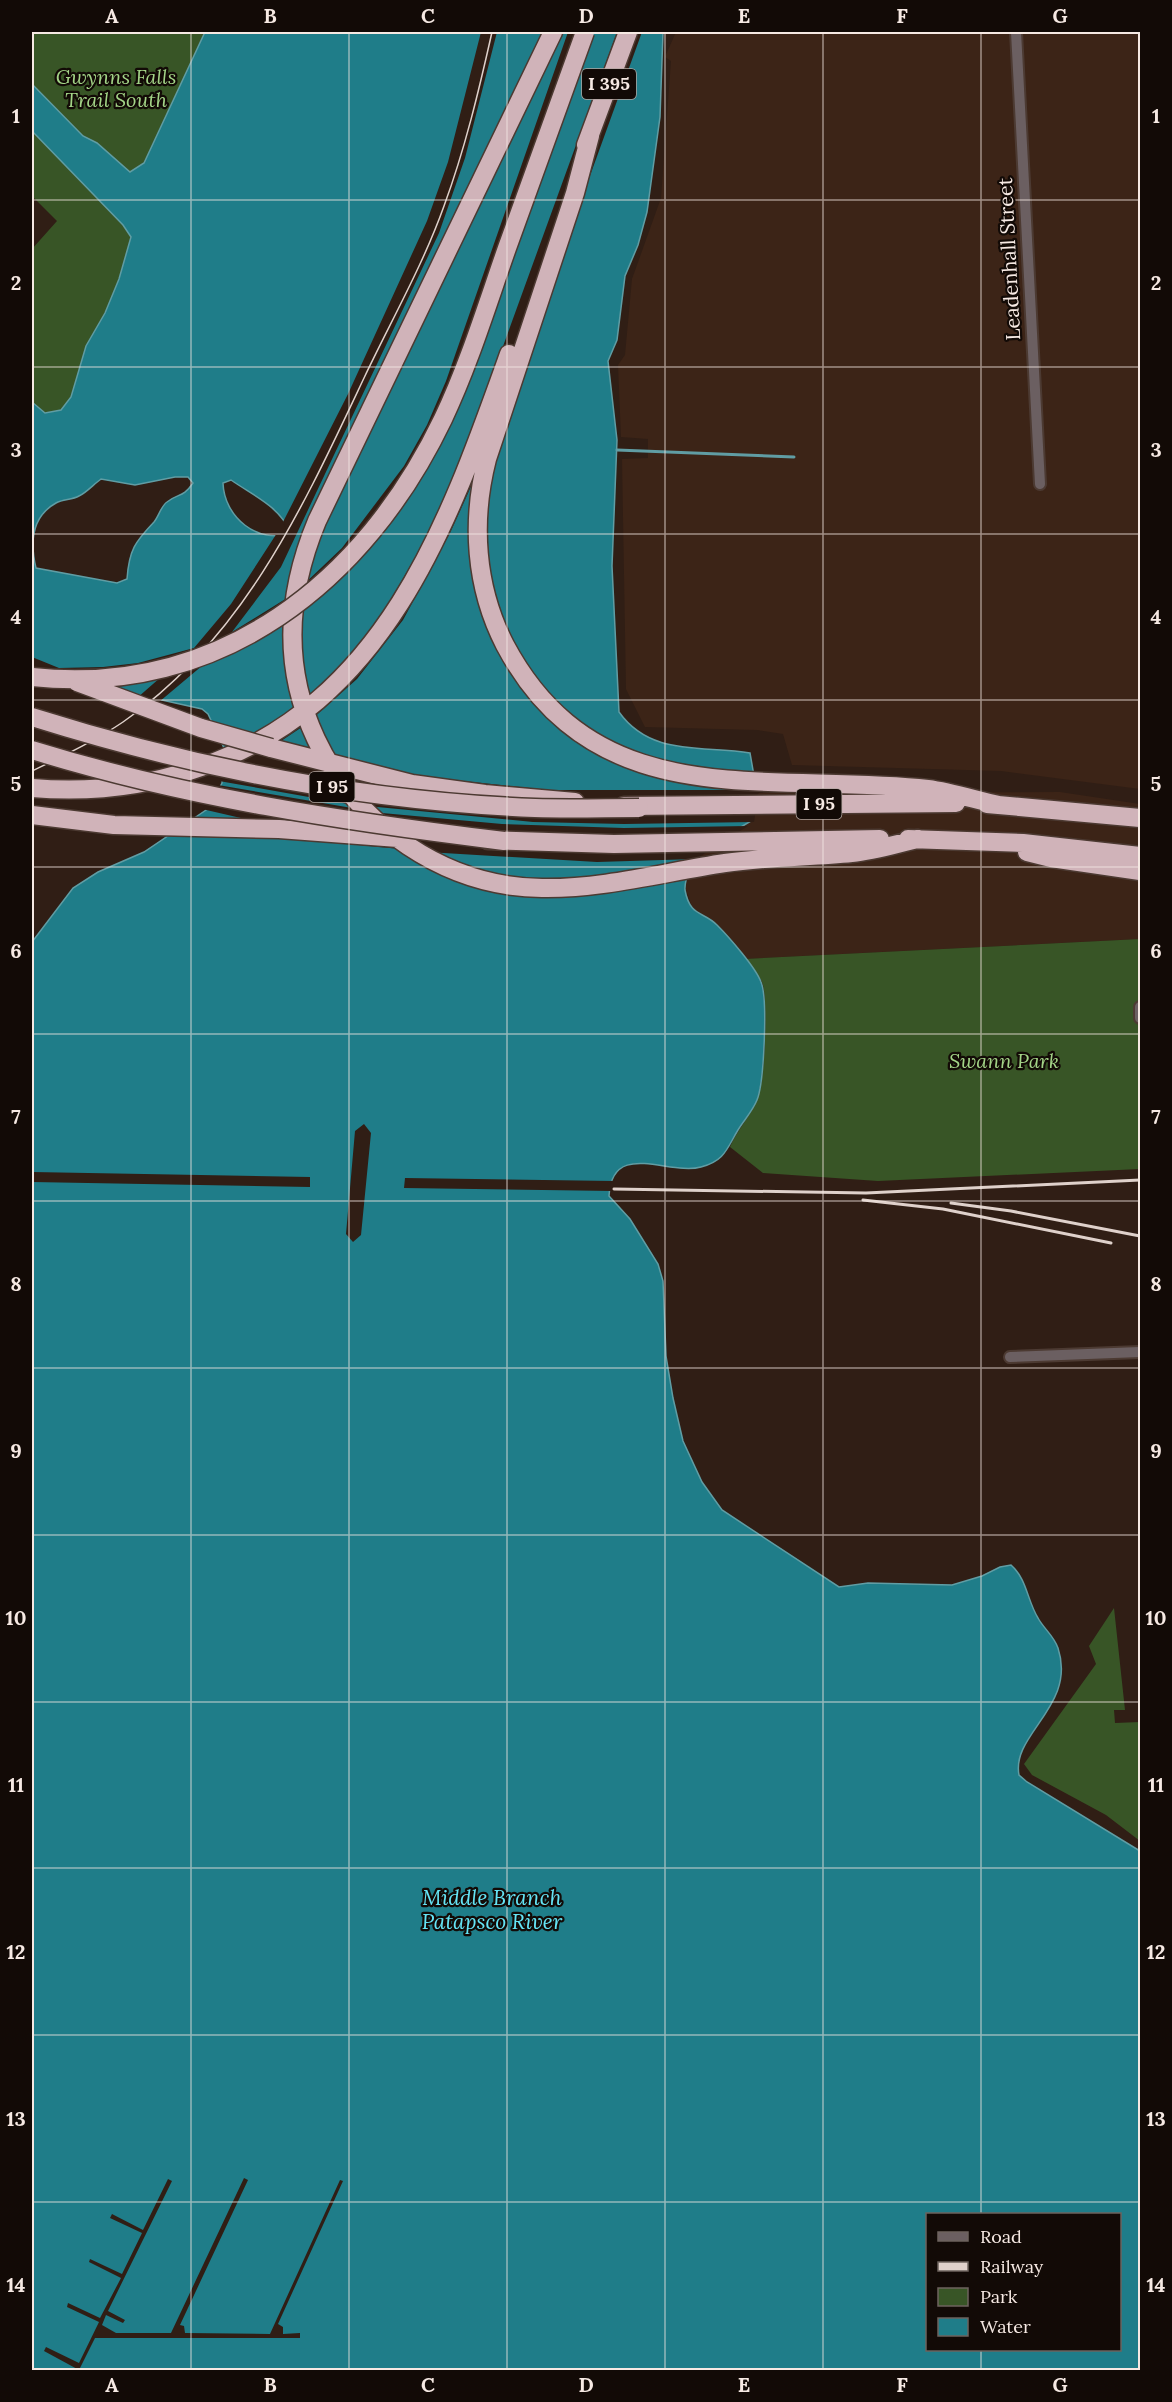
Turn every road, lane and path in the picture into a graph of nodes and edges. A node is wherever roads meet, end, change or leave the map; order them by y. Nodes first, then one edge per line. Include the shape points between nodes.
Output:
1 (553, 32) edge
2 (585, 32) edge
3 (628, 32) edge
4 (1016, 32) edge
5 (590, 136) junction
6 (1040, 484) dead end
7 (32, 665) edge
8 (32, 677) edge
9 (32, 717) edge
10 (32, 750) edge
11 (32, 788) edge
12 (999, 805) junction
13 (639, 808) junction
14 (1140, 810) edge
15 (1095, 813) junction
16 (32, 815) edge
17 (1140, 818) edge
18 (918, 839) junction
19 (504, 841) junction
20 (987, 841) junction
21 (1140, 856) edge
22 (1140, 871) edge
23 (1140, 1007) edge
24 (1140, 1018) edge
25 (1140, 1352) edge
26 (1010, 1357) dead end

1 - 18 highway, bridge via 308,543 294,597 292,642 299,692 311,728 335,774 378,824 432,860 493,882 541,888 572,886 749,860 854,853
2 - 8 highway, bridge via 442,419 402,489 353,551 314,591 282,616 207,655 117,677
3 - 5 highway, I 395
4 - 6 street, Leadenhall Street
5 - 11 highway, bridge via 456,495 406,594 365,655 333,689 293,721 221,760 136,786 89,790
5 - 12 highway via 480,493 477,530 483,582 493,618 510,654 540,695 573,727 616,754 652,768 715,779 928,789
7 - 13 highway, bridge via 201,728 380,778 476,793
9 - 13 highway, I 95, bridge via 185,759 362,792 509,806
10 - 19 highway, I 95, bridge via 256,806
12 - 13 highway, I 95
12 - 15 highway, I 95
14 - 15 highway
15 - 17 highway, I 95
16 - 19 highway, bridge via 114,825
18 - 19 highway, I 95 via 644,844
18 - 20 highway, I 95
20 - 21 highway, I 95
20 - 22 highway via 1051,858
23 - 24 street
25 - 26 street

